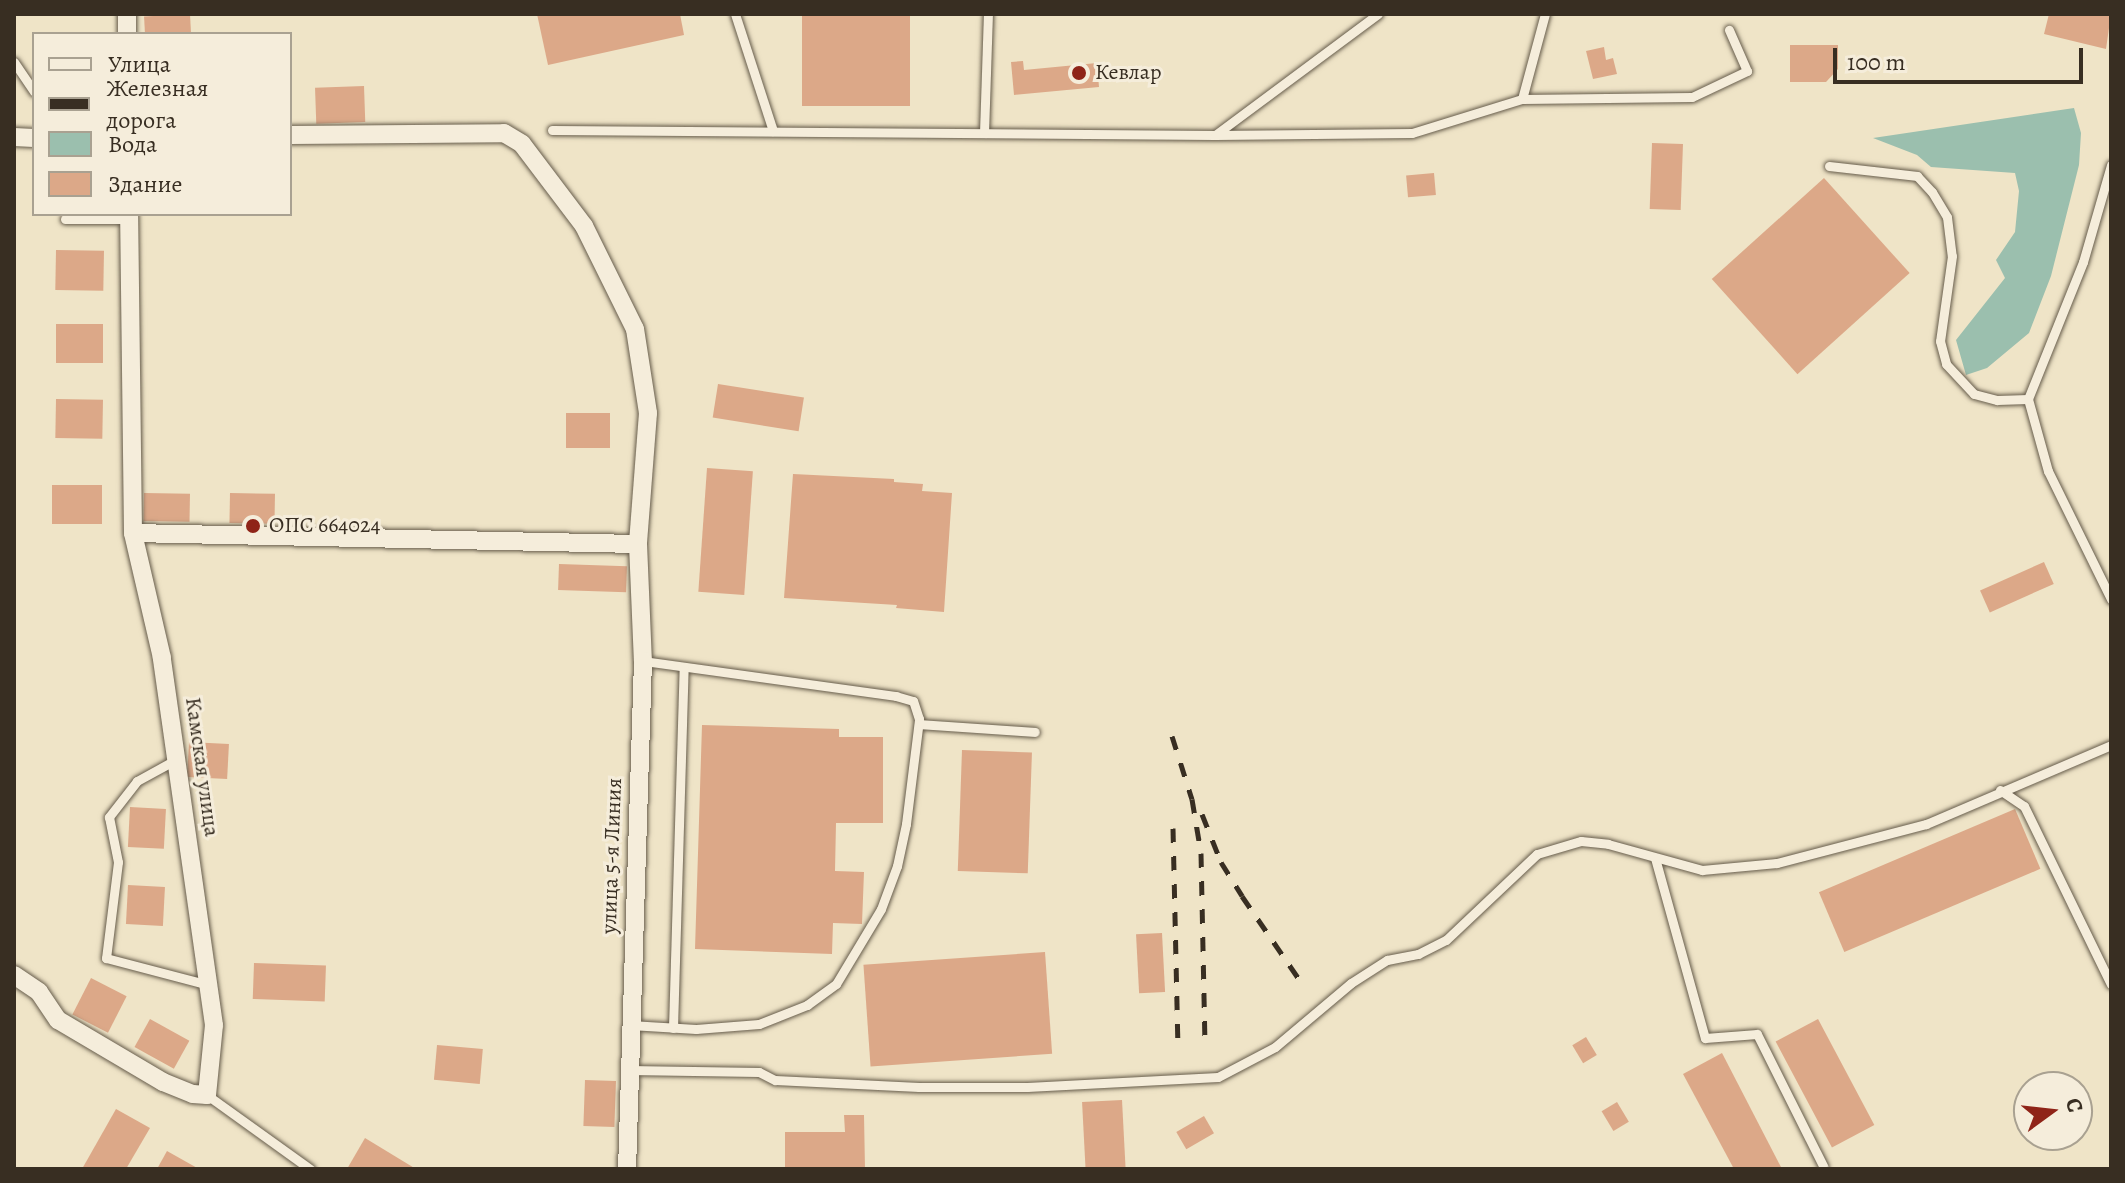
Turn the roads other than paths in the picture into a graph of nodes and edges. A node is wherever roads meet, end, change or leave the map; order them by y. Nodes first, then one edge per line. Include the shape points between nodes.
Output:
1 (735, 14) edge
2 (988, 14) edge
3 (1378, 14) edge
4 (1545, 14) edge
5 (1729, 30) dead end
6 (14, 62) edge
7 (32, 89) edge
8 (1522, 99) junction
9 (552, 130) dead end
10 (773, 131) junction
11 (984, 133) junction
12 (292, 135) edge
13 (1215, 135) junction
14 (2111, 165) edge
15 (1829, 166) dead end
16 (129, 216) edge
17 (65, 219) dead end
18 (2028, 399) junction
19 (133, 533) junction
20 (638, 544) junction
21 (2111, 599) edge
22 (643, 661) junction
23 (684, 667) junction
24 (919, 724) junction
25 (1035, 732) dead end
26 (2111, 745) edge
27 (177, 759) junction
28 (2000, 790) junction
29 (1655, 858) junction
30 (14, 975) edge
31 (2111, 984) edge
32 (209, 985) junction
33 (630, 1025) junction
34 (673, 1028) junction
35 (628, 1070) junction
36 (207, 1095) junction
37 (1823, 1166) dead end
38 (310, 1169) edge
39 (627, 1169) edge

1 - 10 lane
2 - 11 lane
3 - 13 lane
4 - 8 lane
5 - 8 lane via 1747,71 1692,97
6 - 7 lane
8 - 13 lane via 1412,133
9 - 10 lane
10 - 11 lane
11 - 13 lane
12 - 20 street, улица 5-я Линия via 504,133 522,144 584,226 635,329 648,413
14 - 18 lane via 2083,262
15 - 18 lane via 1917,176 1932,192 1947,217 1952,256 1940,341 1946,364 1974,394
16 - 17 lane
16 - 19 street, Камская улица
18 - 21 lane via 2048,471
19 - 20 street
19 - 27 street, Камская улица via 162,658
20 - 22 street, улица 5-я Линия
22 - 23 lane
22 - 33 street, улица 5-я Линия
23 - 24 lane via 906,698 918,711
23 - 34 lane
24 - 25 lane
24 - 34 lane via 897,866 881,909 836,984 807,1005 759,1024
26 - 28 lane
27 - 32 street, Камская улица
27 - 32 lane via 137,781 109,817 118,862 106,958
28 - 29 lane via 1926,824 1777,863 1702,870
28 - 31 lane via 2024,806
29 - 35 lane via 1581,841 1537,854 1446,940 1418,954 1387,960 1275,1047 1218,1077 919,1087 790,1082 759,1072
29 - 37 lane via 1705,1038 1757,1034
30 - 36 street via 39,992 58,1020 163,1082
32 - 36 street, Камская улица via 214,1025
33 - 34 lane
33 - 35 street, улица 5-я Линия
35 - 39 street, улица 5-я Линия
36 - 38 lane

